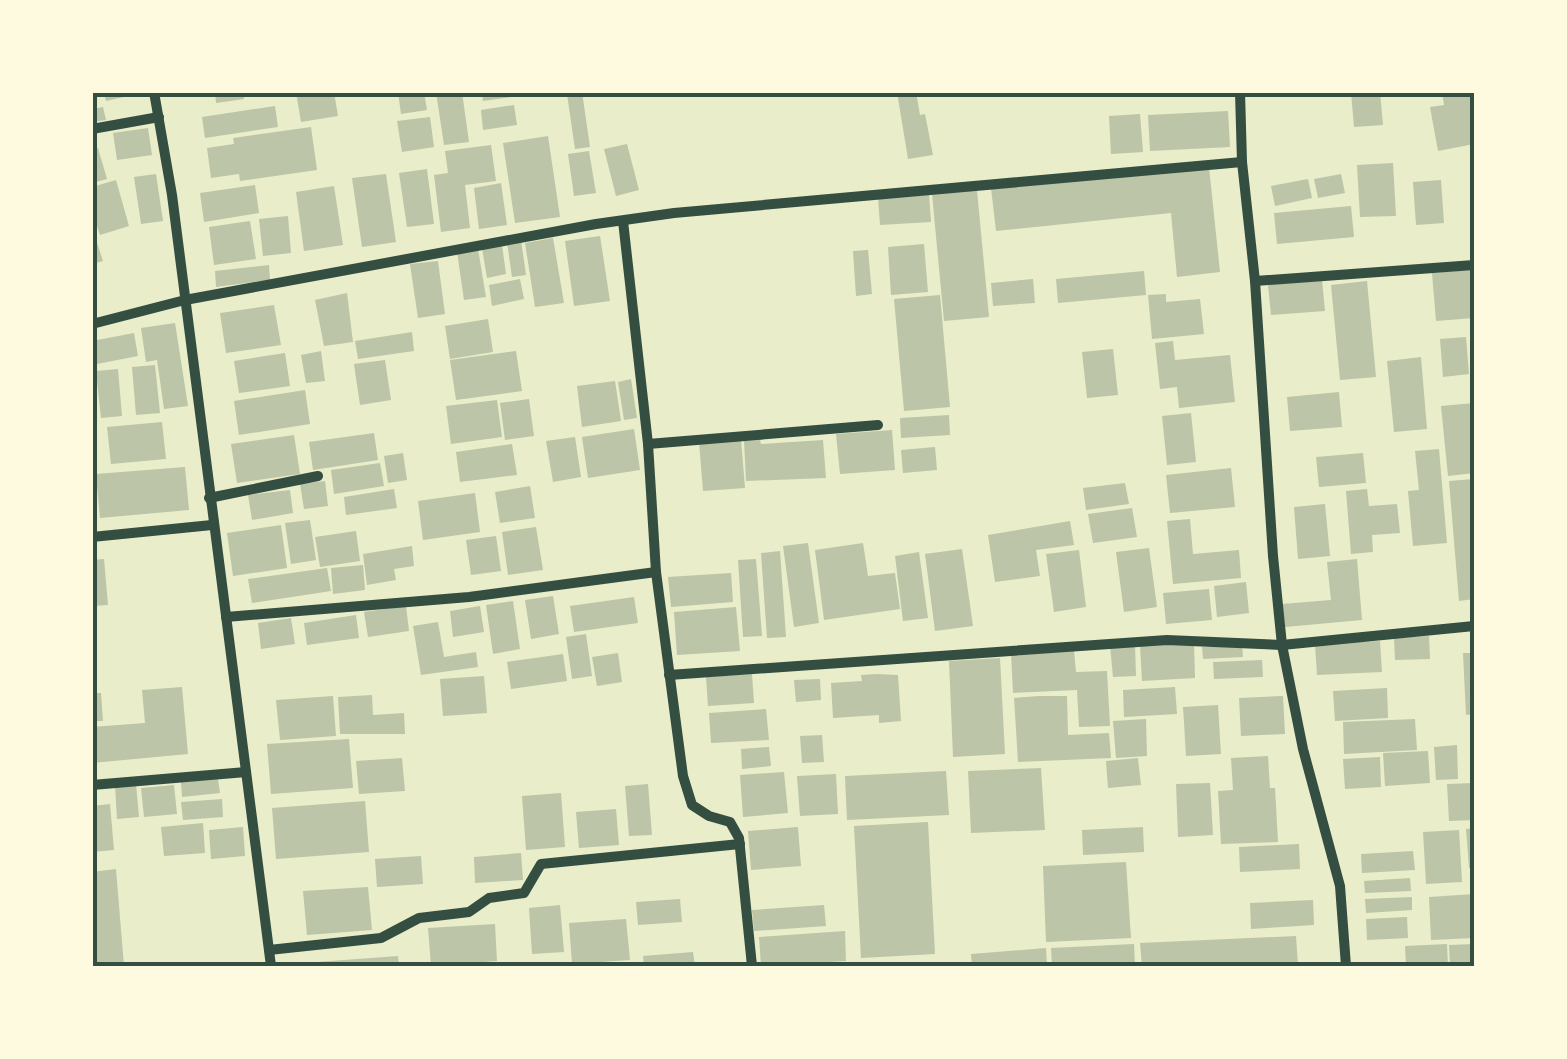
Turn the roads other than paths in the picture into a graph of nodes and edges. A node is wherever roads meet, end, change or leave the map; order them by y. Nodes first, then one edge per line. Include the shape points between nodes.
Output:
1 (154, 92) edge
2 (1240, 92) edge
3 (158, 117) junction
4 (92, 129) edge
5 (1242, 162) junction
6 (622, 220) junction
7 (1474, 265) edge
8 (1255, 282) junction
9 (185, 300) junction
10 (92, 324) edge
11 (878, 425) dead end
12 (648, 444) junction
13 (318, 476) dead end
14 (209, 498) junction
15 (212, 525) junction
16 (92, 537) edge
17 (656, 572) junction
18 (226, 617) junction
19 (1474, 626) edge
20 (1282, 645) junction
21 (669, 675) junction
22 (246, 772) junction
23 (92, 785) edge
24 (740, 844) junction
25 (270, 950) junction
26 (271, 966) edge
27 (752, 966) edge
28 (1346, 966) edge

1 - 3 street
2 - 5 street
3 - 4 street
3 - 9 street
5 - 6 street
5 - 8 street
6 - 9 street
6 - 12 street
7 - 8 street
8 - 20 street
9 - 10 street
9 - 14 street
11 - 12 street
12 - 17 street
13 - 14 street
14 - 15 street
15 - 16 street
15 - 18 street
17 - 18 street via 488,595
17 - 21 street
18 - 22 street
19 - 20 street
20 - 21 street via 1167,640
20 - 28 street via 1340,886
21 - 24 street via 688,798 735,827
22 - 23 street
22 - 25 street
24 - 25 street via 542,864 524,893 489,898 468,912 419,918 381,938
24 - 27 street
25 - 26 street

